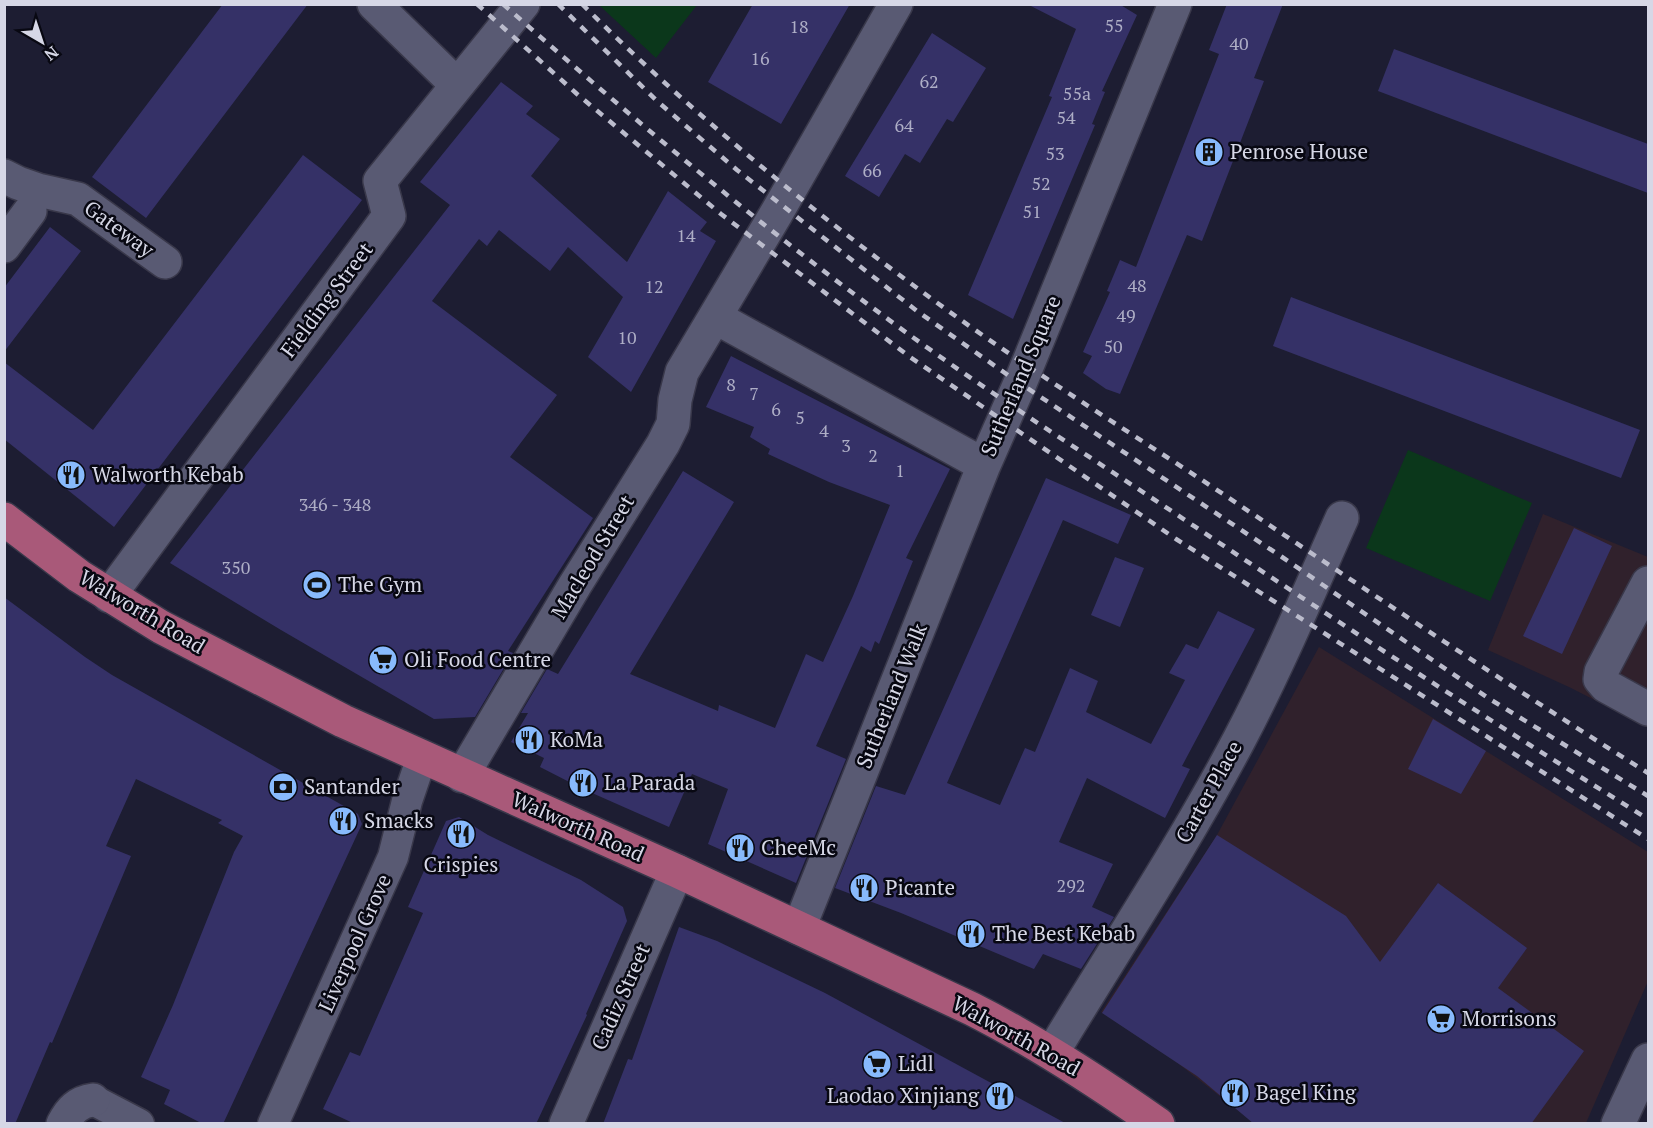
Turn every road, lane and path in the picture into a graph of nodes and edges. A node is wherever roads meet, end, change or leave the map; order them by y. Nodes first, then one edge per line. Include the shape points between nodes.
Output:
1 (374, 4) edge
2 (523, 4) edge
3 (896, 4) edge
4 (1176, 4) edge
5 (457, 85) junction
6 (4, 176) edge
7 (30, 211) dead end
8 (4, 246) edge
9 (165, 262) dead end
10 (715, 317) junction
11 (984, 465) junction
12 (1342, 518) dead end
13 (4, 519) edge
14 (1648, 583) edge
15 (109, 596) junction
16 (1648, 709) edge
17 (422, 757) junction
18 (462, 776) junction
19 (677, 871) junction
20 (799, 928) junction
21 (1052, 1053) junction
22 (1648, 1060) edge
23 (93, 1100) joint
24 (63, 1124) edge
25 (138, 1124) edge
26 (273, 1124) edge
27 (566, 1124) edge
28 (1158, 1124) edge
29 (1617, 1124) edge

1 - 5 street
2 - 5 street, Fielding Street
3 - 10 street
4 - 11 street, Sutherland Square
5 - 15 street, Fielding Street via 380,181 389,216
6 - 9 street, Gateway via 38,190 78,199
7 - 8 street
10 - 11 street, Sutherland Square
10 - 18 street, Macleod Street via 679,379 670,431
11 - 20 street, Sutherland Walk
12 - 21 street, Carter Place via 1233,750 1187,833
13 - 15 main road, Walworth Road
14 - 16 street via 1600,679
15 - 17 main road, Walworth Road via 343,721
17 - 18 main road, Walworth Road
17 - 26 street, Liverpool Grove via 393,857
18 - 19 main road, Walworth Road
19 - 20 main road, Walworth Road
19 - 27 street, Cadiz Street
20 - 21 main road, Walworth Road via 972,1009
21 - 28 main road, Walworth Road
22 - 29 street
23 - 24 street via 75,1106
23 - 25 street

